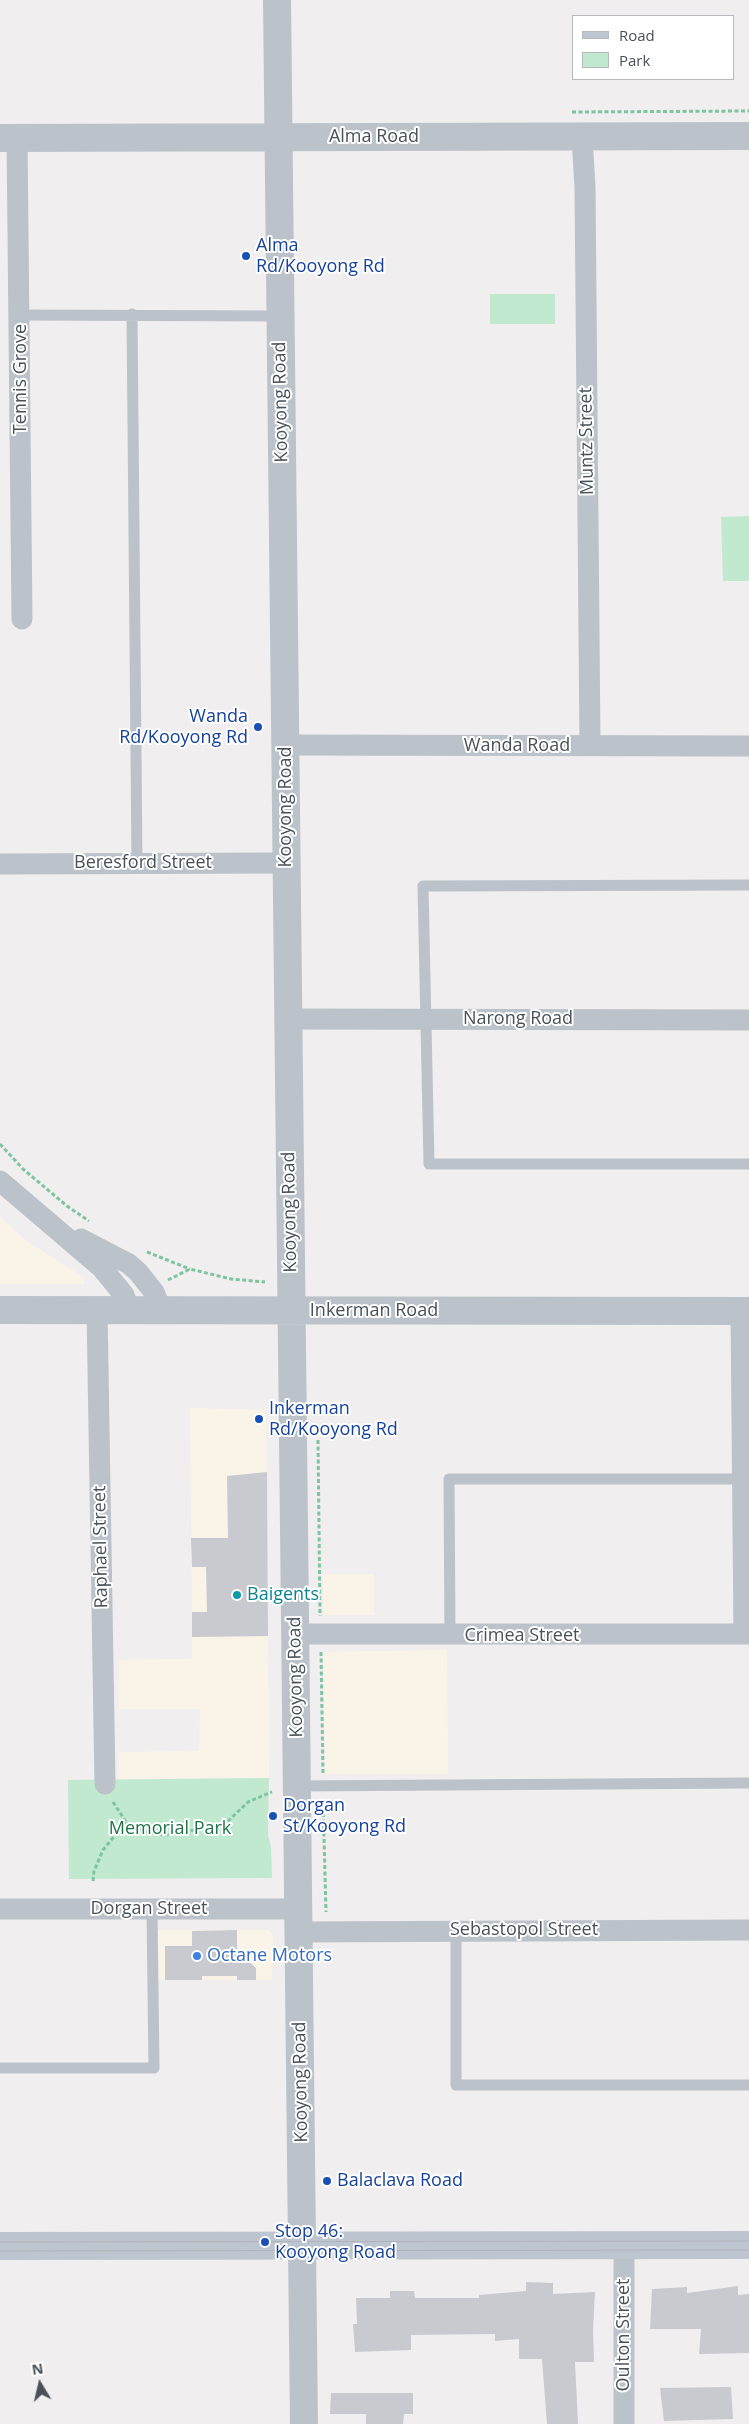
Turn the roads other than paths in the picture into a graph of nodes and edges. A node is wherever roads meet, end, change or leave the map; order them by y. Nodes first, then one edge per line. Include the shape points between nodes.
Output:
1 (277, 0) edge
2 (749, 136) edge
3 (280, 137) junction
4 (582, 137) junction
5 (8, 138) edge
6 (132, 314) junction
7 (20, 315) junction
8 (280, 316) junction
9 (22, 619) dead end
10 (285, 745) junction
11 (590, 745) junction
12 (749, 746) edge
13 (286, 863) junction
14 (0, 864) edge
15 (138, 864) junction
16 (749, 885) edge
17 (288, 1019) junction
18 (426, 1019) junction
19 (749, 1020) edge
20 (749, 1164) edge
21 (0, 1181) edge
22 (49, 1224) junction
23 (98, 1309) junction
24 (129, 1309) junction
25 (161, 1309) junction
26 (0, 1310) edge
27 (292, 1310) junction
28 (745, 1311) edge
29 (745, 1490) edge
30 (296, 1634) junction
31 (746, 1634) edge
32 (450, 1636) junction
33 (749, 1783) edge
34 (105, 1784) road end
35 (285, 1789) junction
36 (0, 1909) edge
37 (152, 1909) junction
38 (299, 1920) junction
39 (749, 1930) edge
40 (456, 1931) junction
41 (0, 2068) edge
42 (749, 2085) edge
43 (749, 2245) edge
44 (0, 2246) edge
45 (303, 2246) junction
46 (624, 2246) junction
47 (304, 2424) edge
48 (624, 2424) edge

1 - 3 street, Kooyong Road
2 - 4 street, Alma Road
3 - 4 street, Alma Road
3 - 5 street, Alma Road
3 - 8 street, Kooyong Road
4 - 11 street, Muntz Street
5 - 7 street, Tennis Grove
6 - 7 lane
6 - 8 lane
6 - 15 lane
7 - 9 street, Tennis Grove
8 - 10 street, Kooyong Road
10 - 11 street, Wanda Road
10 - 13 street, Kooyong Road
11 - 12 street, Wanda Road
13 - 15 street, Beresford Street
13 - 17 street, Kooyong Road
14 - 15 street, Beresford Street
16 - 18 lane via 423,886
17 - 18 street, Narong Road
17 - 27 street, Kooyong Road
18 - 19 street, Narong Road
18 - 20 lane via 429,1164
21 - 22 street
22 - 24 street via 115,1281
22 - 25 street via 129,1264 149,1284
23 - 24 street, Inkerman Road
23 - 26 street, Inkerman Road
23 - 34 street, Raphael Street
24 - 25 street, Inkerman Road
25 - 27 street, Inkerman Road
27 - 28 street, Inkerman Road
27 - 30 street, Kooyong Road
28 - 29 street
29 - 31 street
29 - 32 lane via 449,1479
30 - 32 street, Crimea Street
30 - 35 street, Kooyong Road
31 - 32 street, Crimea Street
33 - 35 lane
35 - 38 street, Kooyong Road
36 - 37 street, Dorgan Street
37 - 38 street, Dorgan Street
37 - 41 lane via 154,2068
38 - 40 street, Sebastopol Street
38 - 45 street, Kooyong Road
39 - 40 street, Sebastopol Street
40 - 42 lane via 456,2085
43 - 46 main road
44 - 45 main road
45 - 46 main road
45 - 47 street, Kooyong Road
46 - 48 street, Oulton Street

